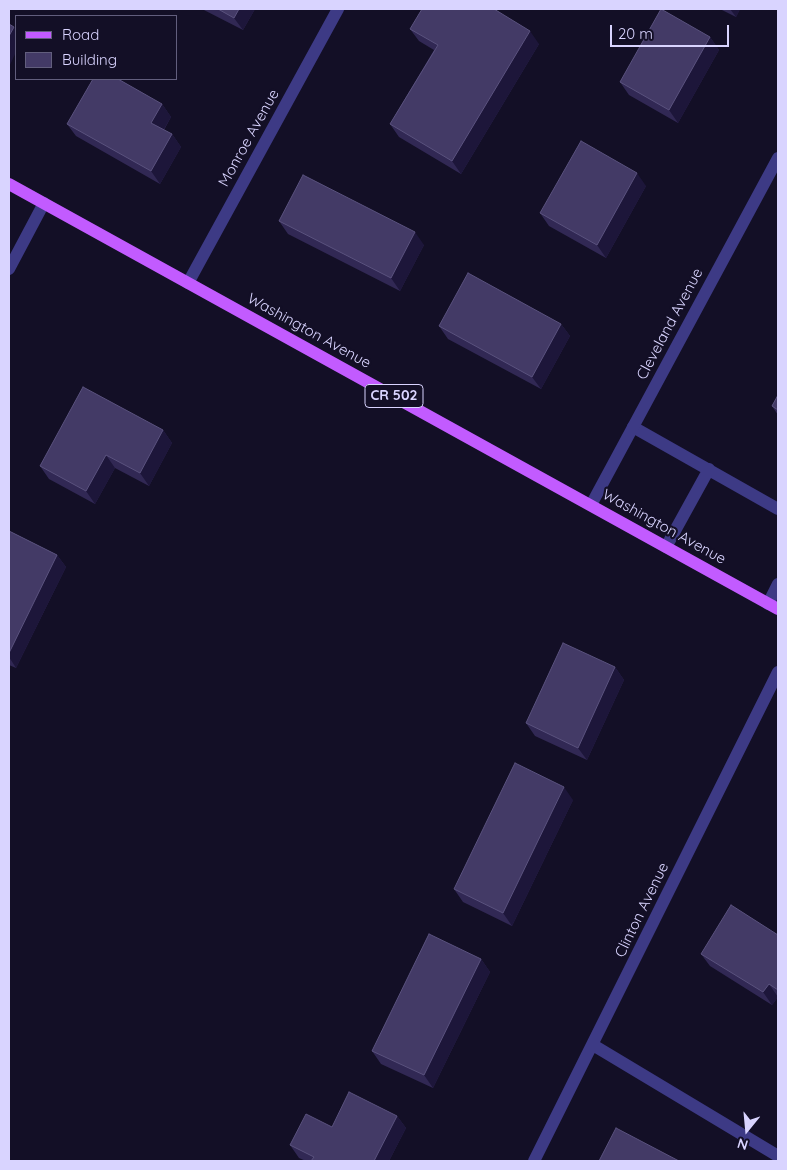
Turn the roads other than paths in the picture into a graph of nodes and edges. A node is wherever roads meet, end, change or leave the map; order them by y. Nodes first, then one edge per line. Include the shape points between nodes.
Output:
1 (338, 9) edge
2 (778, 158) edge
3 (9, 184) edge
4 (44, 203) junction
5 (9, 269) edge
6 (188, 283) junction
7 (633, 427) junction
8 (709, 469) junction
9 (591, 505) junction
10 (778, 509) edge
11 (666, 547) junction
12 (778, 584) edge
13 (773, 606) edge
14 (778, 672) edge
15 (593, 1045) junction
16 (778, 1156) edge
17 (534, 1161) edge

1 - 6 street, Monroe Avenue
2 - 7 street, Cleveland Avenue
3 - 4 main road, Washington Avenue / CR 502
4 - 5 street
4 - 6 main road, Washington Avenue / CR 502
6 - 9 main road, Washington Avenue / CR 502
7 - 8 street
7 - 9 street, Cleveland Avenue
8 - 10 street
8 - 11 street
9 - 11 main road, Washington Avenue / CR 502
11 - 13 main road, Washington Avenue / CR 502
12 - 13 street
14 - 15 street, Clinton Avenue
15 - 16 street
15 - 17 street, Clinton Avenue

